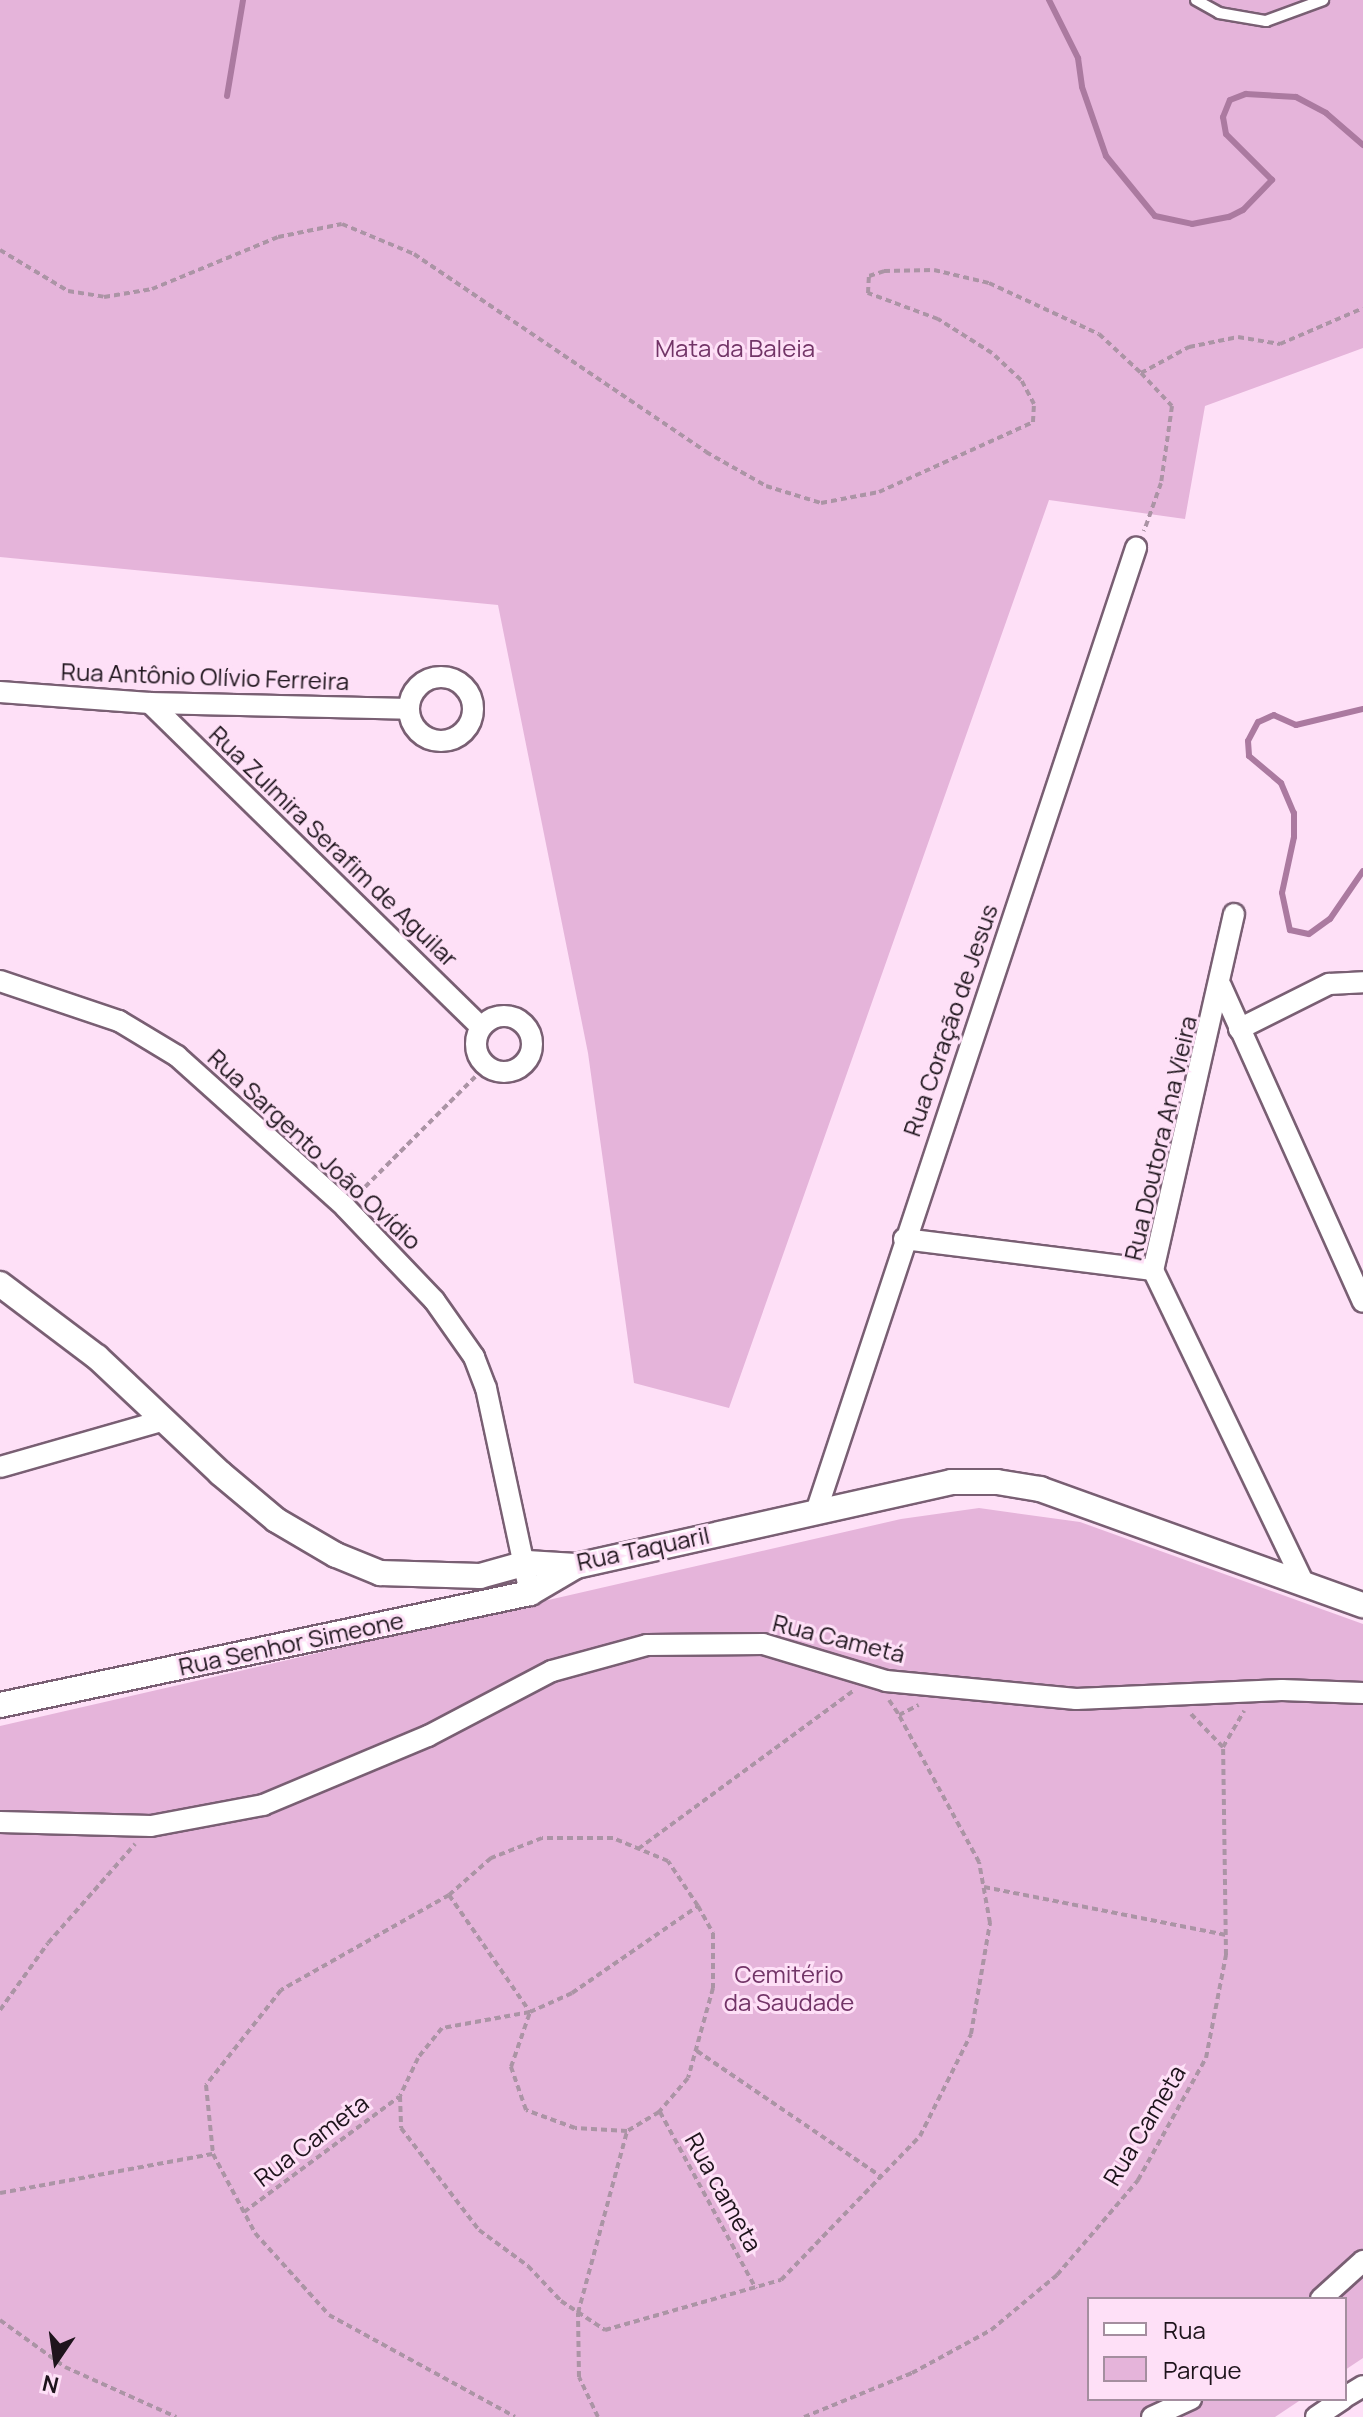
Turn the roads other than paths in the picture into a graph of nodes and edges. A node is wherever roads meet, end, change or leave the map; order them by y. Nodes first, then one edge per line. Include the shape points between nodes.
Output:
1 (1196, 0) edge
2 (1323, 0) edge
3 (1136, 548) road end
4 (0, 692) edge
5 (150, 703) junction
6 (409, 709) dead end
7 (1234, 914) dead end
8 (0, 981) edge
9 (1363, 982) edge
10 (1221, 986) junction
11 (481, 1027) junction
12 (1239, 1029) junction
13 (904, 1239) junction
14 (1153, 1270) junction
15 (0, 1284) edge
16 (1363, 1302) edge
17 (162, 1421) junction
18 (0, 1467) edge
19 (817, 1509) junction
20 (527, 1563) junction
21 (576, 1566) junction
22 (1303, 1582) junction
23 (530, 1593) junction
24 (1363, 1605) edge
25 (1363, 1693) edge
26 (0, 1705) edge
27 (0, 1822) edge
28 (1363, 2261) edge
29 (1323, 2297) edge
30 (1187, 2401) edge
31 (1340, 2401) edge
32 (1152, 2417) edge
33 (1316, 2417) edge

1 - 2 lane via 1219,13 1266,21
3 - 13 street, Rua Coração de Jesus
4 - 5 street, Rua Antônio Olívio Ferreira
5 - 6 street, Rua Antônio Olívio Ferreira
5 - 11 street, Rua Zulmira Serafim de Aguilar
7 - 10 street, Rua Doutora Ana Vieira
8 - 20 street, Rua Sargento João Ovídio via 71,1002 145,1034 227,1097 345,1207 434,1300 474,1357
9 - 12 street via 1329,984
10 - 12 street
10 - 14 street, Rua Doutora Ana Vieira
11 - 11 street via 497,1016 520,1020 532,1043 526,1061 514,1070 486,1066 476,1047
12 - 16 street
13 - 14 street
13 - 19 street, Rua Coração de Jesus
14 - 22 street, Rua Doutora Ana Vieira
15 - 17 street, Rua Taquaril via 97,1357
17 - 18 street
17 - 20 street, Rua Taquaril via 276,1520 380,1573 480,1576
19 - 21 street, Rua Taquaril
19 - 22 street, Rua Taquaril via 951,1482 997,1482 1040,1489
20 - 21 street, Rua Taquaril
20 - 23 street, Rua Sargento João Ovídio
21 - 23 street, Rua Senhor Simeone
22 - 24 street, Rua Taquaril
23 - 26 street, Rua Senhor Simeone
25 - 27 street, Rua Cametá via 1255,1691 1076,1699 873,1677 763,1644 647,1645 552,1671 428,1736 263,1805 151,1826
28 - 29 street
30 - 32 street
31 - 33 street

